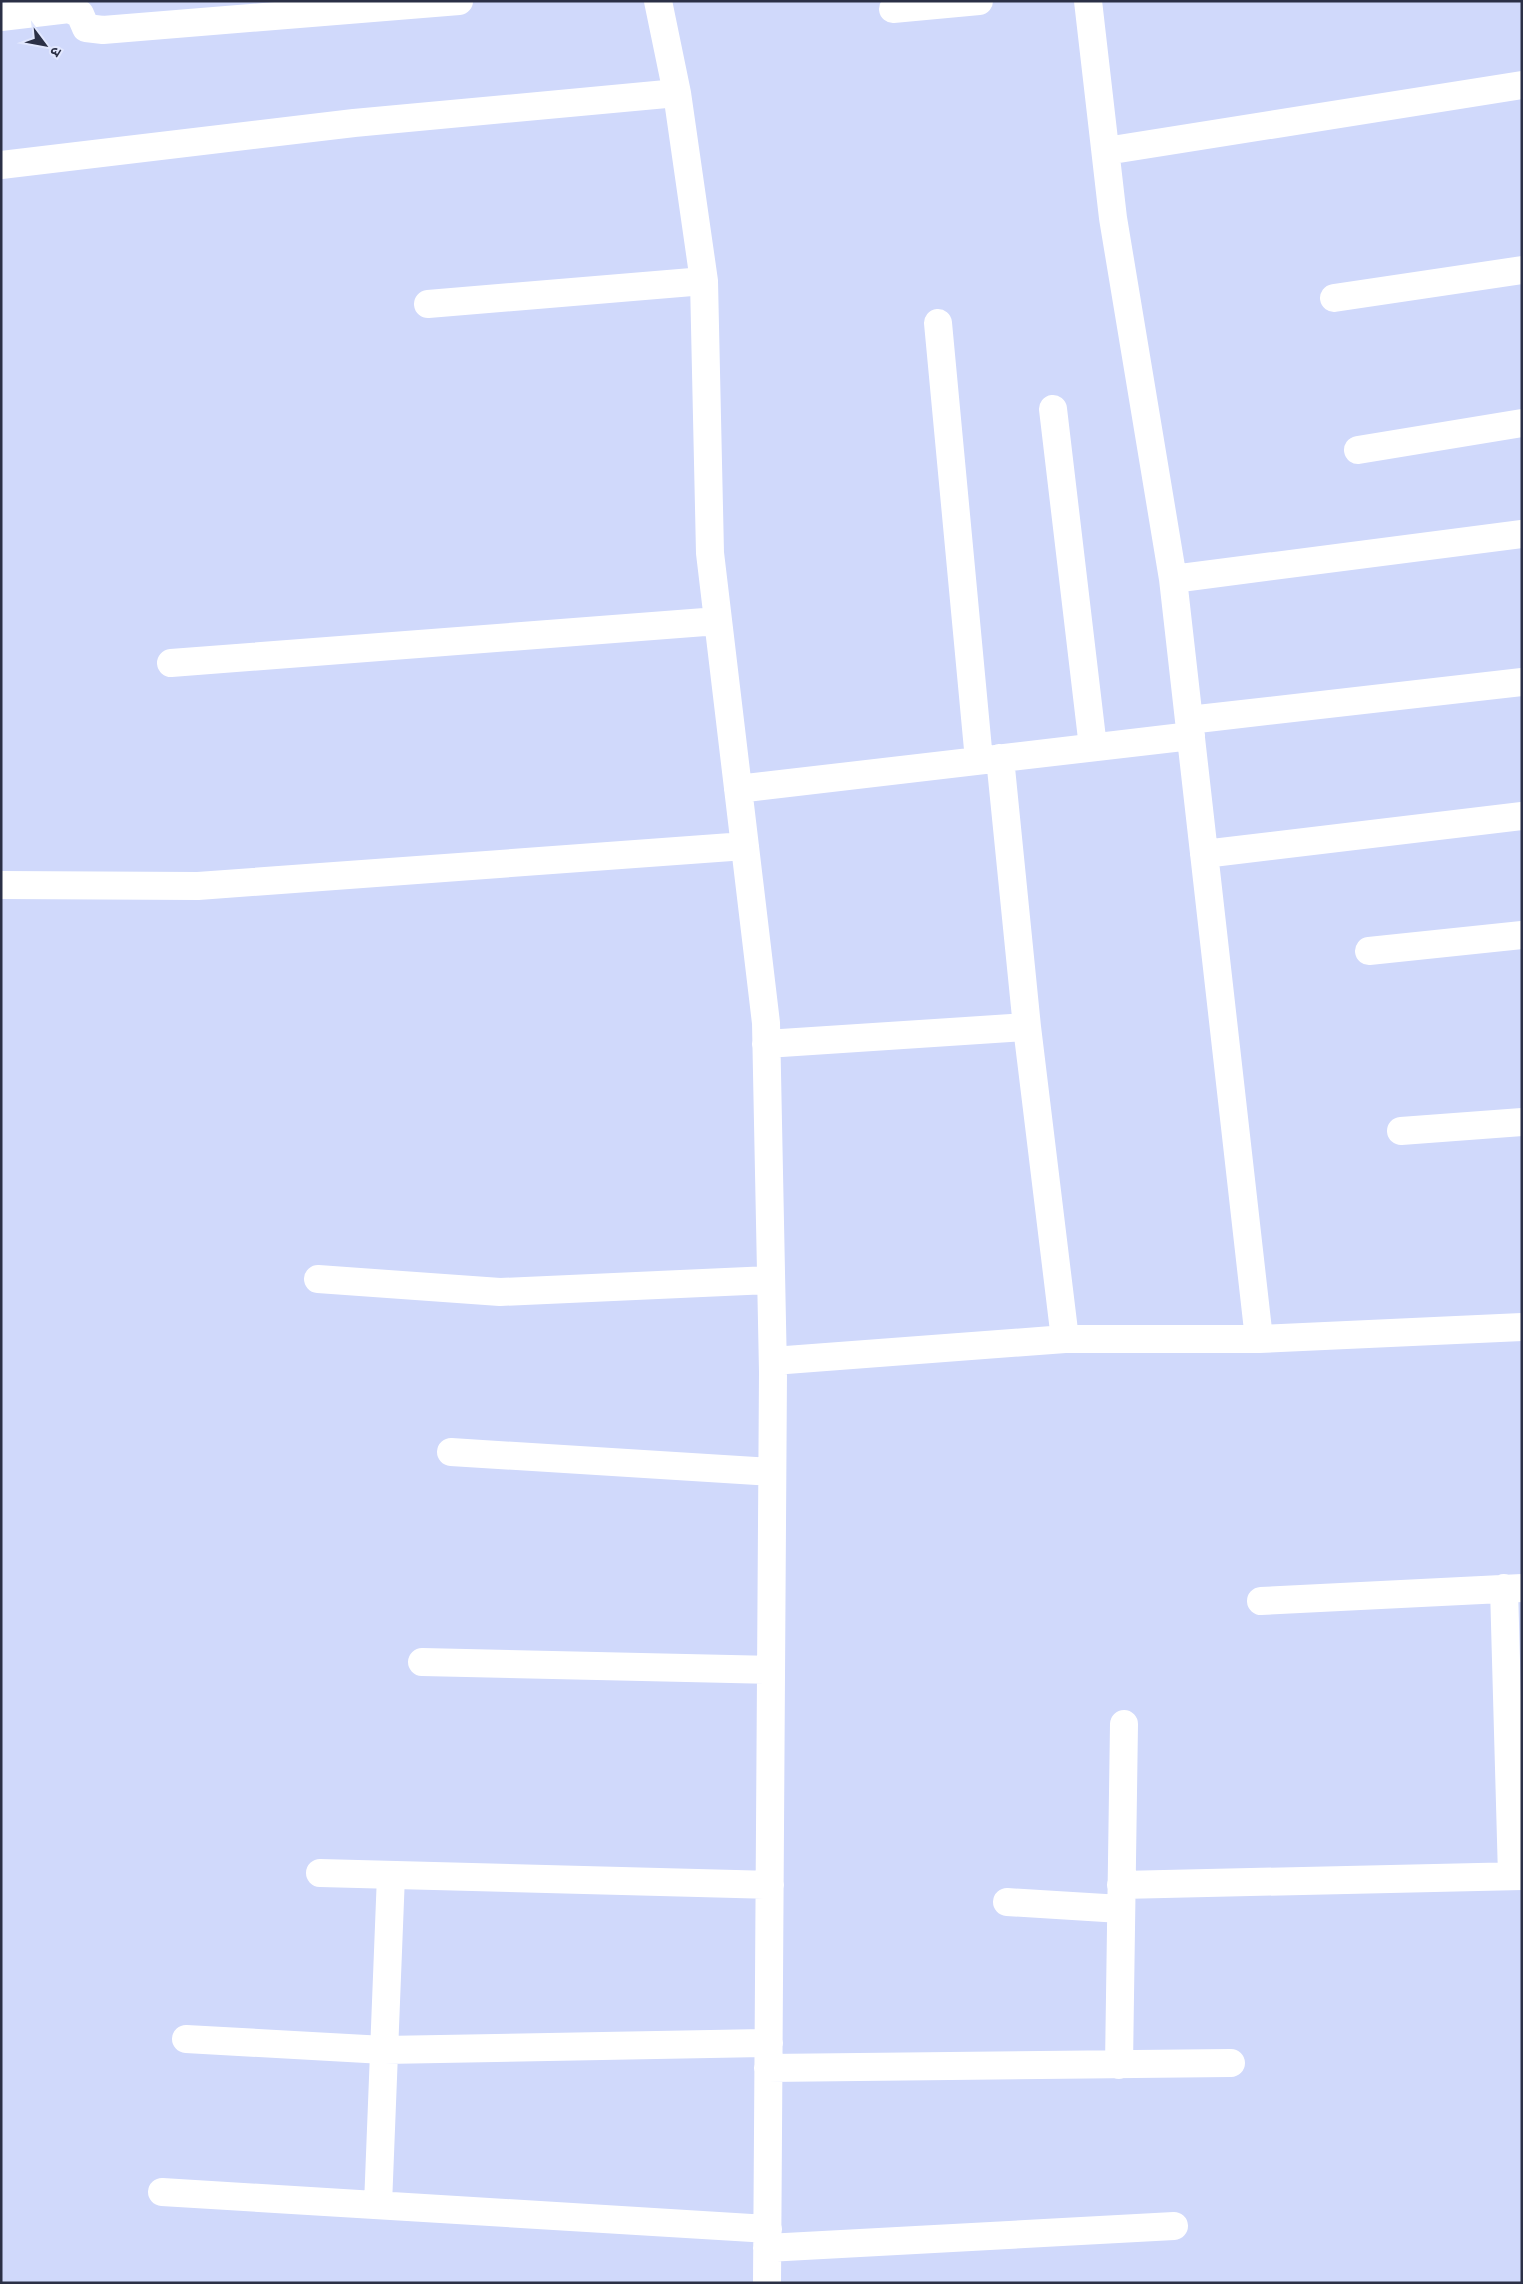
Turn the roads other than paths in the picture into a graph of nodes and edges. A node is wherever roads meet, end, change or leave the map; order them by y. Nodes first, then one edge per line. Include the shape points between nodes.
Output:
1 (459, 1) edge
2 (658, 1) edge
3 (979, 1) edge
4 (1088, 1) edge
5 (892, 9) dead end
6 (1, 17) edge
7 (1522, 85) edge
8 (677, 93) junction
9 (1106, 151) junction
10 (1, 165) edge
11 (1522, 270) edge
12 (704, 280) junction
13 (1334, 298) dead end
14 (428, 304) dead end
15 (938, 323) dead end
16 (1053, 409) dead end
17 (1522, 423) edge
18 (1358, 450) dead end
19 (1522, 534) edge
20 (1173, 579) junction
21 (718, 621) junction
22 (171, 663) dead end
23 (1522, 682) edge
24 (1190, 728) junction
25 (1093, 747) junction
26 (989, 759) junction
27 (738, 789) junction
28 (1522, 816) edge
29 (745, 846) junction
30 (1204, 854) junction
31 (1, 885) edge
32 (1522, 935) edge
33 (1369, 952) dead end
34 (1027, 1027) junction
35 (766, 1044) junction
36 (1522, 1122) edge
37 (1401, 1131) dead end
38 (318, 1279) dead end
39 (771, 1280) junction
40 (1522, 1327) edge
41 (1065, 1339) junction
42 (1259, 1339) junction
43 (773, 1361) junction
44 (452, 1452) dead end
45 (772, 1472) junction
46 (1513, 1588) edge
47 (1261, 1600) dead end
48 (422, 1662) dead end
49 (771, 1670) junction
50 (1124, 1724) dead end
51 (320, 1874) dead end
52 (391, 1875) junction
53 (1517, 1876) edge
54 (770, 1885) junction
55 (1121, 1897) junction
56 (1007, 1902) dead end
57 (186, 2038) dead end
58 (384, 2050) junction
59 (769, 2056) junction
60 (1231, 2063) dead end
61 (1119, 2064) junction
62 (162, 2192) dead end
63 (378, 2205) junction
64 (1174, 2226) dead end
65 (768, 2238) junction
66 (767, 2283) edge

1 - 6 street via 103,30 86,28 80,14 69,9
2 - 8 street
3 - 5 street
4 - 9 street
7 - 9 street
8 - 10 street via 354,123
8 - 12 street
9 - 20 street
11 - 13 street
12 - 14 street
12 - 21 street via 710,552
15 - 26 street
16 - 25 street
17 - 18 street
19 - 20 street
20 - 24 street
21 - 22 street
21 - 27 street
23 - 24 street
24 - 25 street
24 - 30 street
25 - 26 street
26 - 27 street
26 - 34 street
27 - 29 street
28 - 30 street
29 - 31 street via 198,886
29 - 35 street
30 - 42 street
32 - 33 street
34 - 35 street
34 - 41 street
35 - 39 street
36 - 37 street
38 - 39 street via 500,1292
39 - 43 street
40 - 42 street
41 - 42 street
41 - 43 street
43 - 45 street
44 - 45 street
45 - 49 street
46 - 47 street
46 - 53 street
48 - 49 street
49 - 54 street
50 - 55 street
51 - 52 street
52 - 54 street
52 - 58 street
53 - 55 street
54 - 59 street
55 - 56 street
55 - 61 street
57 - 58 street
58 - 59 street
58 - 63 street
59 - 61 street
59 - 65 street
60 - 61 street
62 - 63 street
63 - 65 street
64 - 65 street
65 - 66 street

